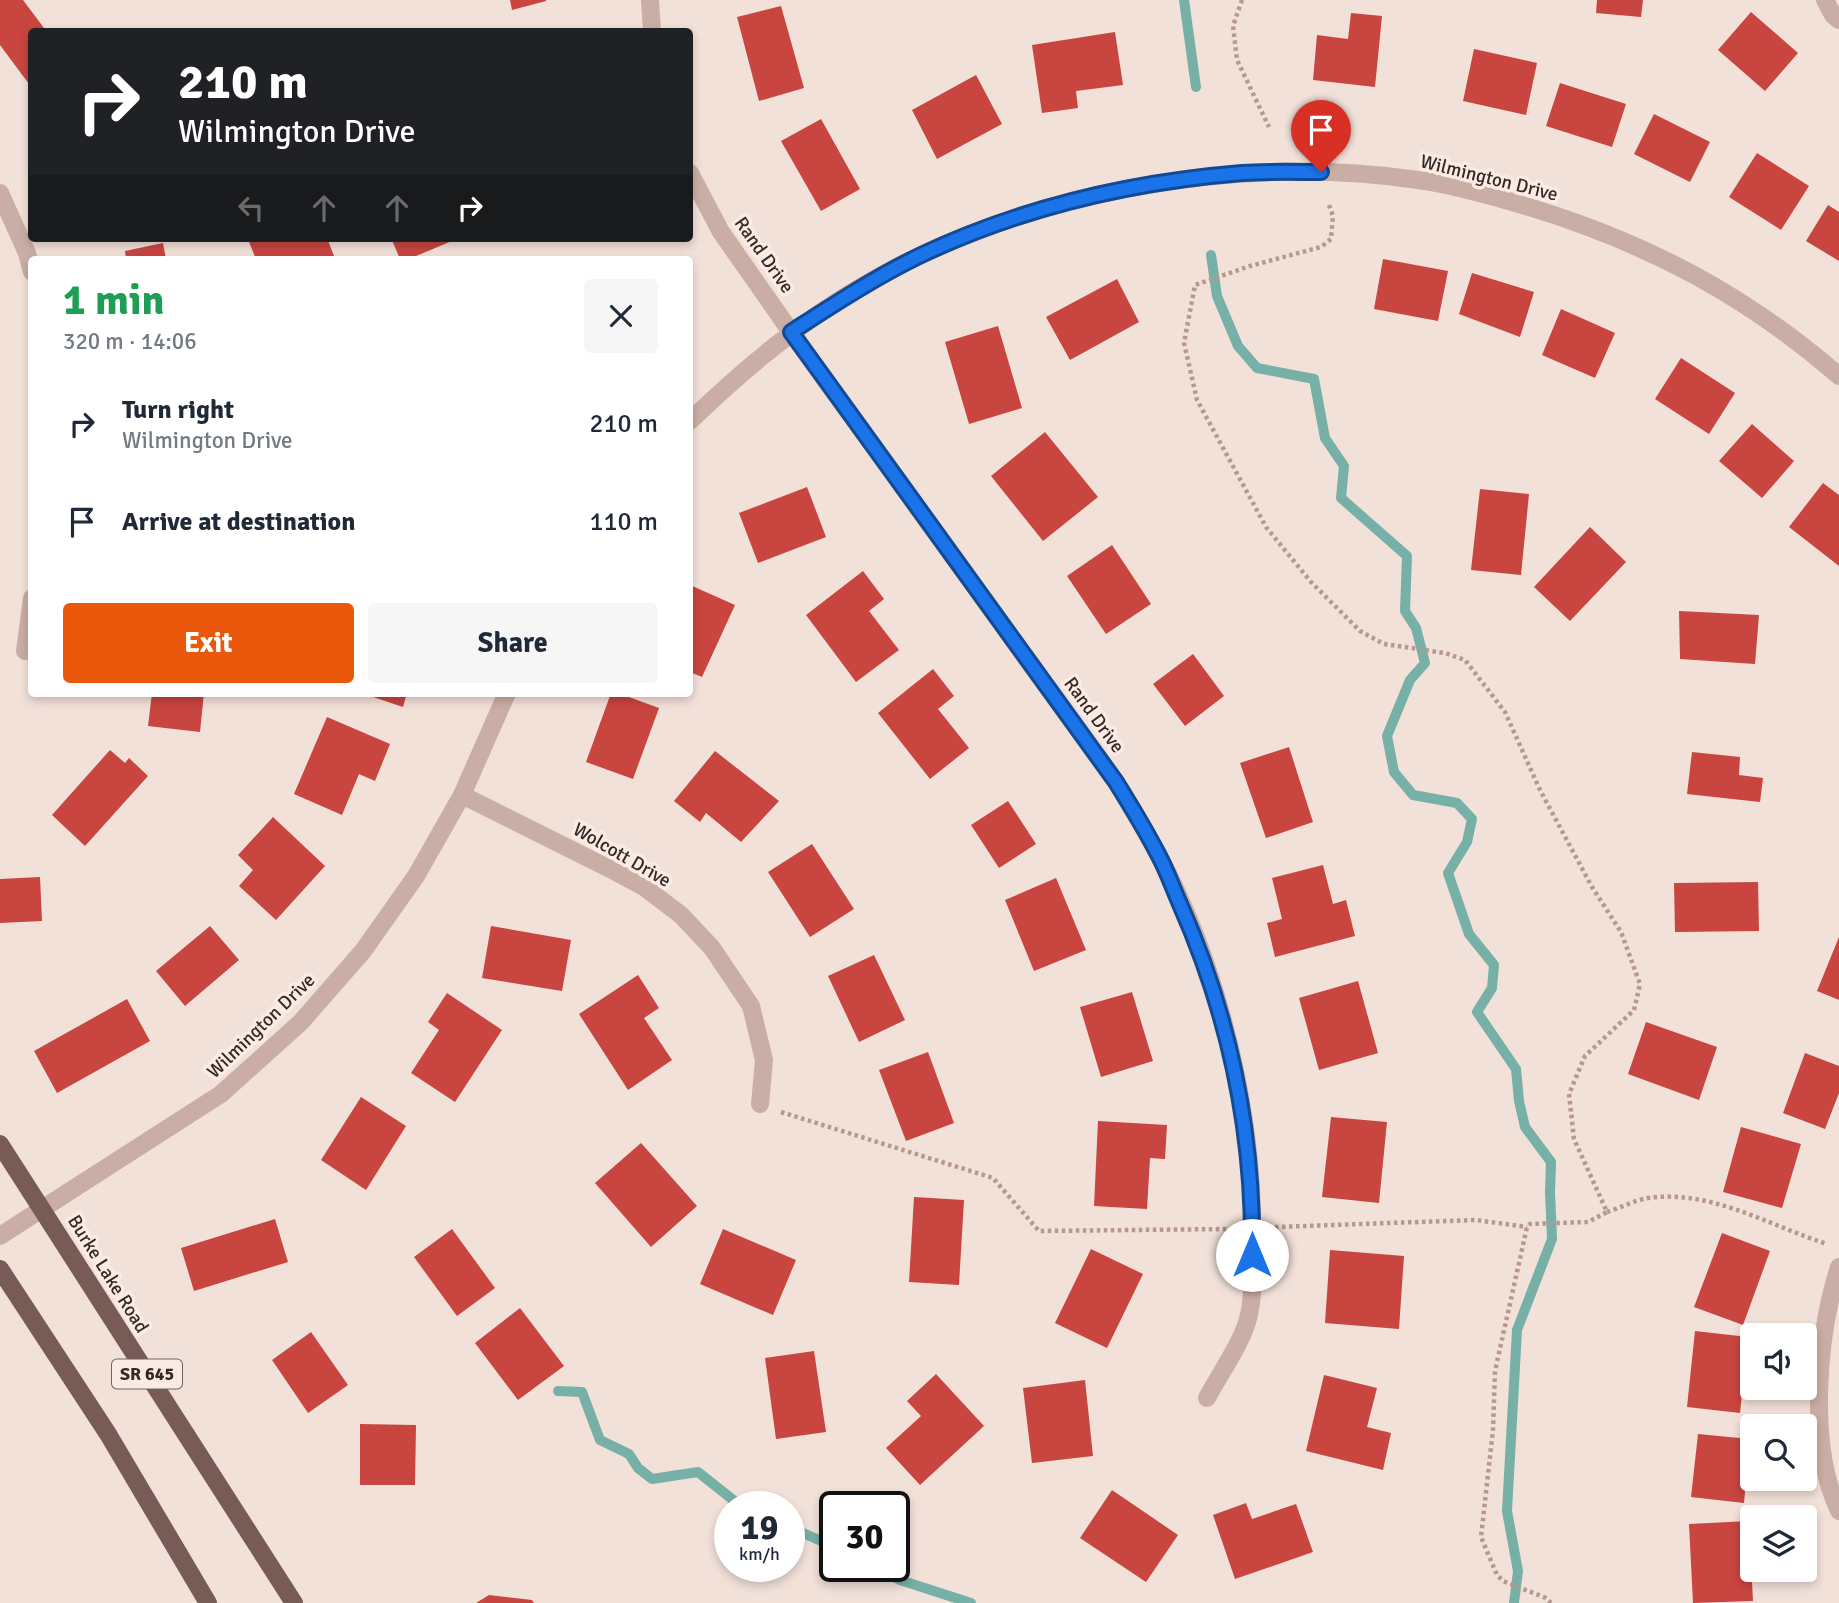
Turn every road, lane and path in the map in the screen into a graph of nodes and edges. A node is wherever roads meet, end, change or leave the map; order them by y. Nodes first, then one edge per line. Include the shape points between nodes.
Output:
1 (650, 0) edge
2 (1242, 0) edge
3 (1825, 0) edge
4 (1839, 20) edge
5 (652, 28) edge
6 (1269, 127) dead end
7 (693, 179) edge
8 (0, 193) edge
9 (1329, 205) dead end
10 (28, 257) edge
11 (791, 332) junction
12 (1839, 376) edge
13 (693, 418) edge
14 (28, 633) edge
15 (26, 651) dead end
16 (504, 697) edge
17 (462, 795) junction
18 (760, 1104) joint
19 (0, 1144) edge
20 (43, 1210) junction
21 (1607, 1212) junction
22 (1528, 1226) junction
23 (1252, 1229) junction
24 (0, 1236) edge
25 (1839, 1248) edge
26 (1839, 1267) edge
27 (0, 1269) edge
28 (1207, 1398) dead end
29 (1839, 1511) edge
30 (208, 1603) edge
31 (294, 1603) edge
32 (1551, 1603) edge

1 - 5 street
2 - 6 path via 1233,26 1237,60
3 - 4 street
7 - 11 street, Rand Drive via 721,232
8 - 10 street
9 - 21 path via 1331,239 1321,247 1195,285 1184,343 1197,400 1266,527 1360,631 1384,645 1465,660 1505,712 1540,790 1621,932 1640,984 1634,1010 1585,1056 1569,1094 1574,1139
11 - 12 street, Wilmington Drive via 860,287 921,256 998,224 1071,201 1160,182 1243,173 1321,172 1418,180 1562,217 1731,294 1798,340
11 - 13 street, Wilmington Drive
11 - 23 street, Rand Drive via 1116,782 1160,857 1221,1012 1249,1161
14 - 15 street
16 - 17 street, Wilmington Drive
17 - 18 street, Wolcott Drive via 644,887 681,915 712,948 751,1006 764,1060
17 - 20 street, Wilmington Drive via 416,876 363,951 301,1022 221,1094
18 - 23 path via 993,1178 1039,1231
19 - 20 main road, Burke Lake Road / SR 645
20 - 24 street, Wilmington Drive
20 - 31 main road, Burke Lake Road / SR 645
21 - 22 path via 1588,1222
21 - 25 path via 1647,1198 1684,1198 1722,1205
22 - 23 path via 1476,1220
22 - 32 path via 1495,1371 1481,1537 1497,1576
23 - 28 street, Rand Drive via 1251,1307 1245,1328
26 - 29 street via 1825,1330 1819,1394 1822,1456
27 - 30 main road, SR 645 via 108,1434

